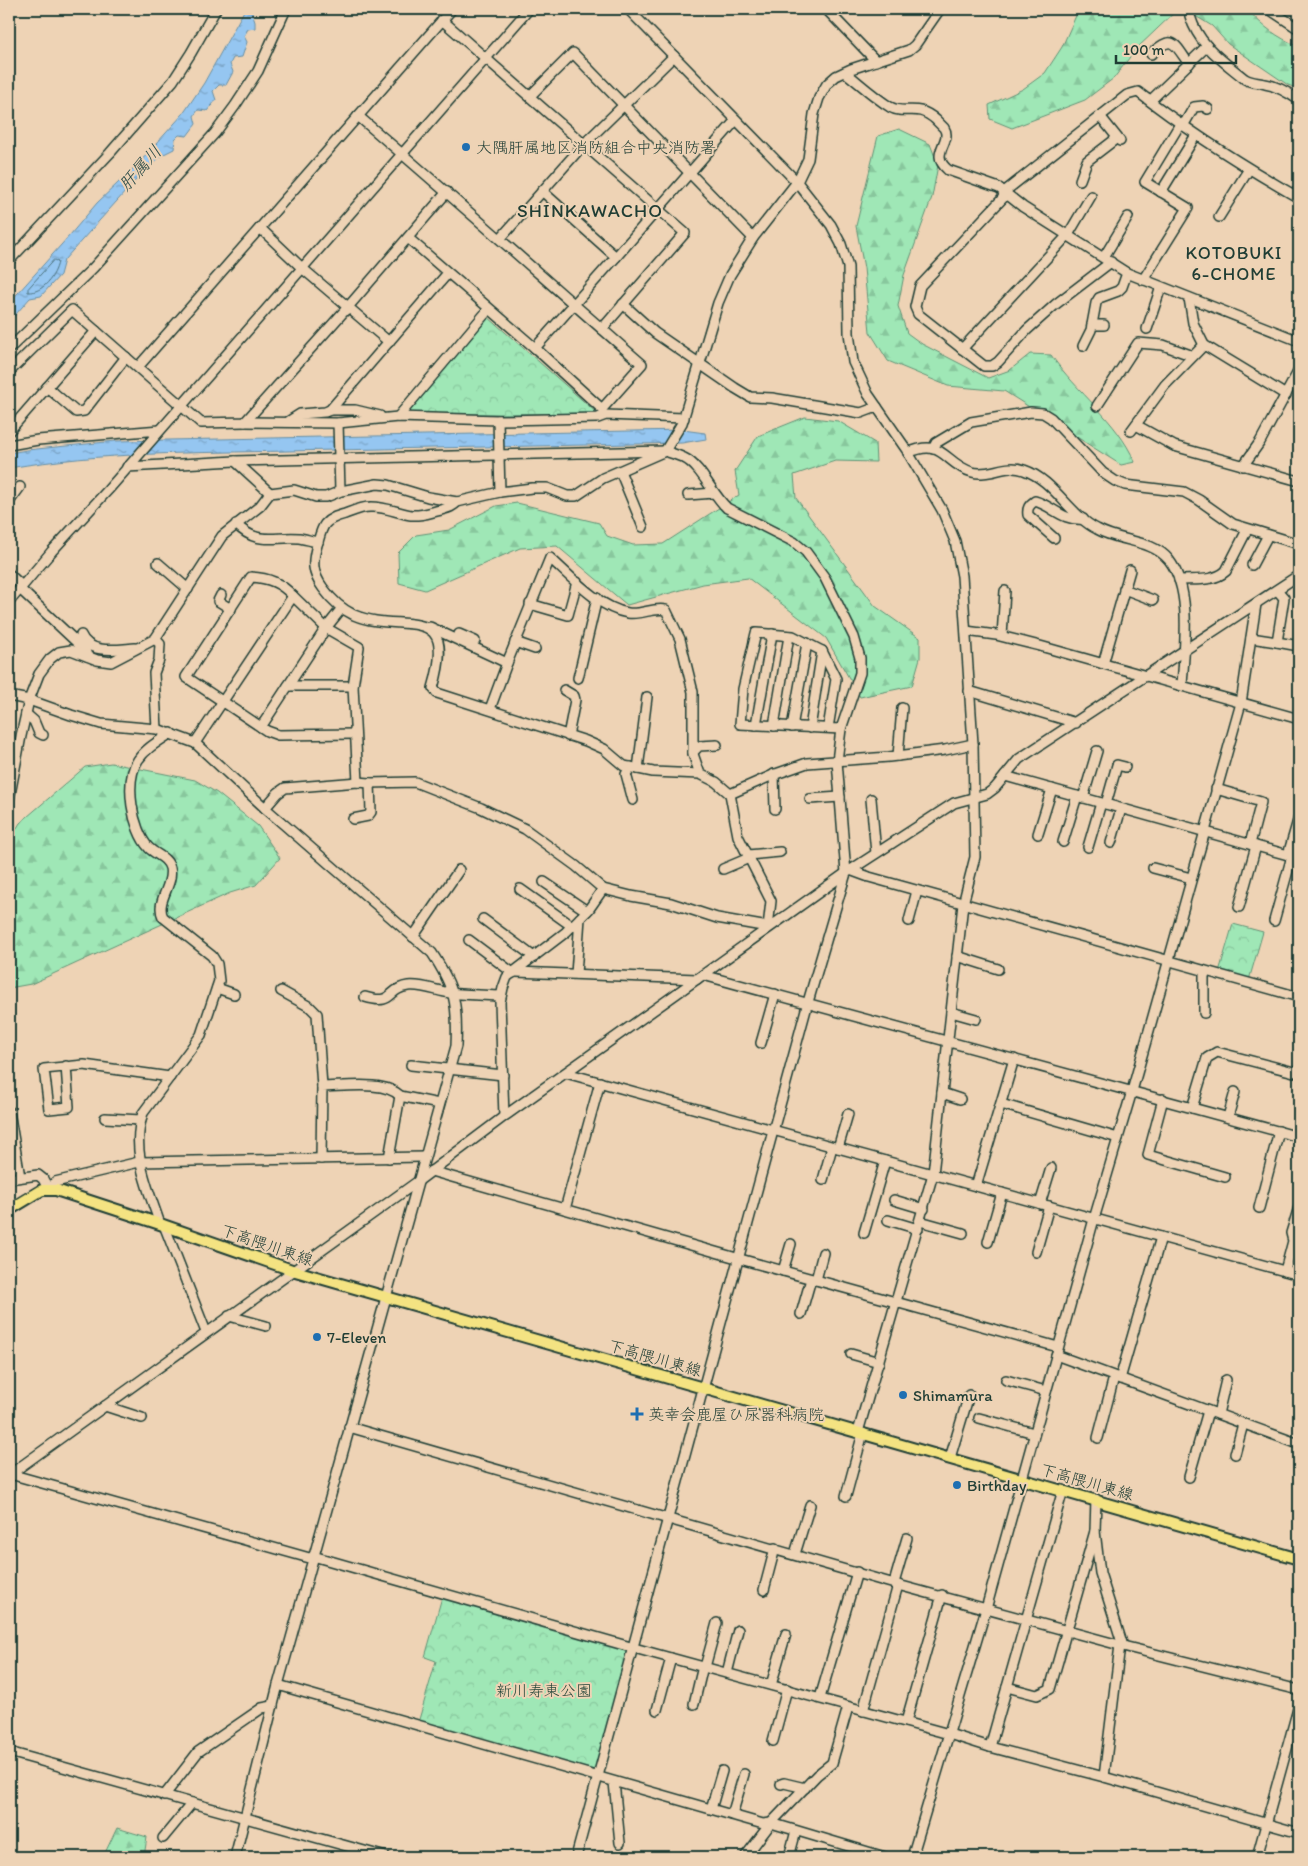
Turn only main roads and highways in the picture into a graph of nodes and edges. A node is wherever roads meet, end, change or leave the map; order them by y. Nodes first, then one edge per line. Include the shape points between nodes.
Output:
1 (9, 1210) edge
2 (1299, 1559) edge

1 - 2 main road, 下高隈川東線 via 42,1190 56,1190 292,1270

